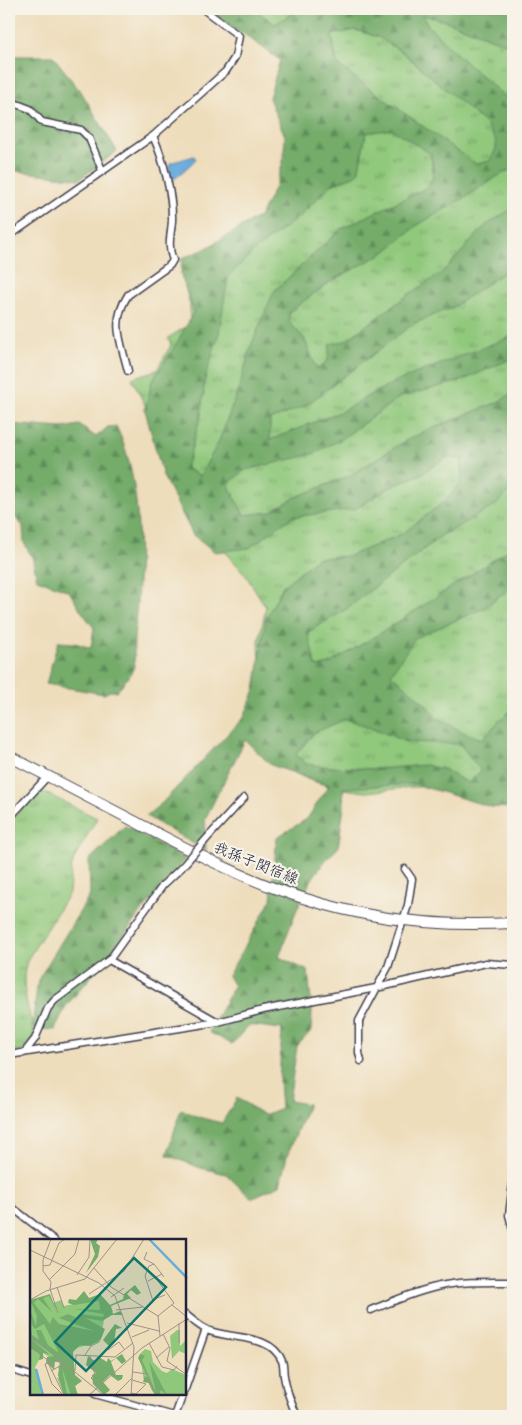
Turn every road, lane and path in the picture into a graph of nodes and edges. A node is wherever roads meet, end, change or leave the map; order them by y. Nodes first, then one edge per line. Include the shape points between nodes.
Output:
1 (204, 9) edge
2 (9, 101) edge
3 (153, 136) junction
4 (102, 170) junction
5 (9, 236) edge
6 (128, 370) dead end
7 (9, 756) edge
8 (47, 776) junction
9 (244, 798) dead end
10 (9, 822) edge
11 (404, 869) dead end
12 (402, 919) junction
13 (513, 923) edge
14 (108, 960) junction
15 (513, 965) edge
16 (376, 988) junction
17 (218, 1022) junction
18 (24, 1053) junction
19 (9, 1055) edge
20 (361, 1061) dead end
21 (513, 1183) edge
22 (9, 1205) edge
23 (513, 1230) edge
24 (53, 1239) edge
25 (513, 1282) edge
26 (371, 1310) dead end
27 (186, 1315) edge
28 (206, 1329) junction
29 (9, 1369) edge
30 (30, 1376) edge
31 (186, 1386) edge
32 (99, 1395) edge
33 (183, 1395) edge
34 (174, 1416) edge
35 (297, 1416) edge

1 - 3 street via 238,36 235,57 226,72
2 - 4 street via 30,109 42,122 80,130 89,138
3 - 4 street
3 - 6 street via 162,159 170,198 169,251 173,260 123,302 117,326
4 - 5 street
7 - 8 main road, 我孫子関宿線
8 - 10 street
8 - 12 main road, 我孫子関宿線 via 200,857 250,879 304,898 376,916
9 - 14 street, bridge via 163,886
11 - 12 street via 412,879
12 - 13 main road, 我孫子関宿線 via 460,924
12 - 16 street via 388,967
14 - 17 street
14 - 18 street via 55,1000
15 - 16 street via 486,963
16 - 17 street
16 - 20 street via 359,1021
17 - 18 street
18 - 19 street
21 - 23 street via 509,1215
22 - 24 street
25 - 26 street via 441,1286
27 - 28 street
28 - 31 street
28 - 35 street via 255,1340 274,1350 283,1362 288,1396
29 - 30 street
32 - 34 street
33 - 34 street

